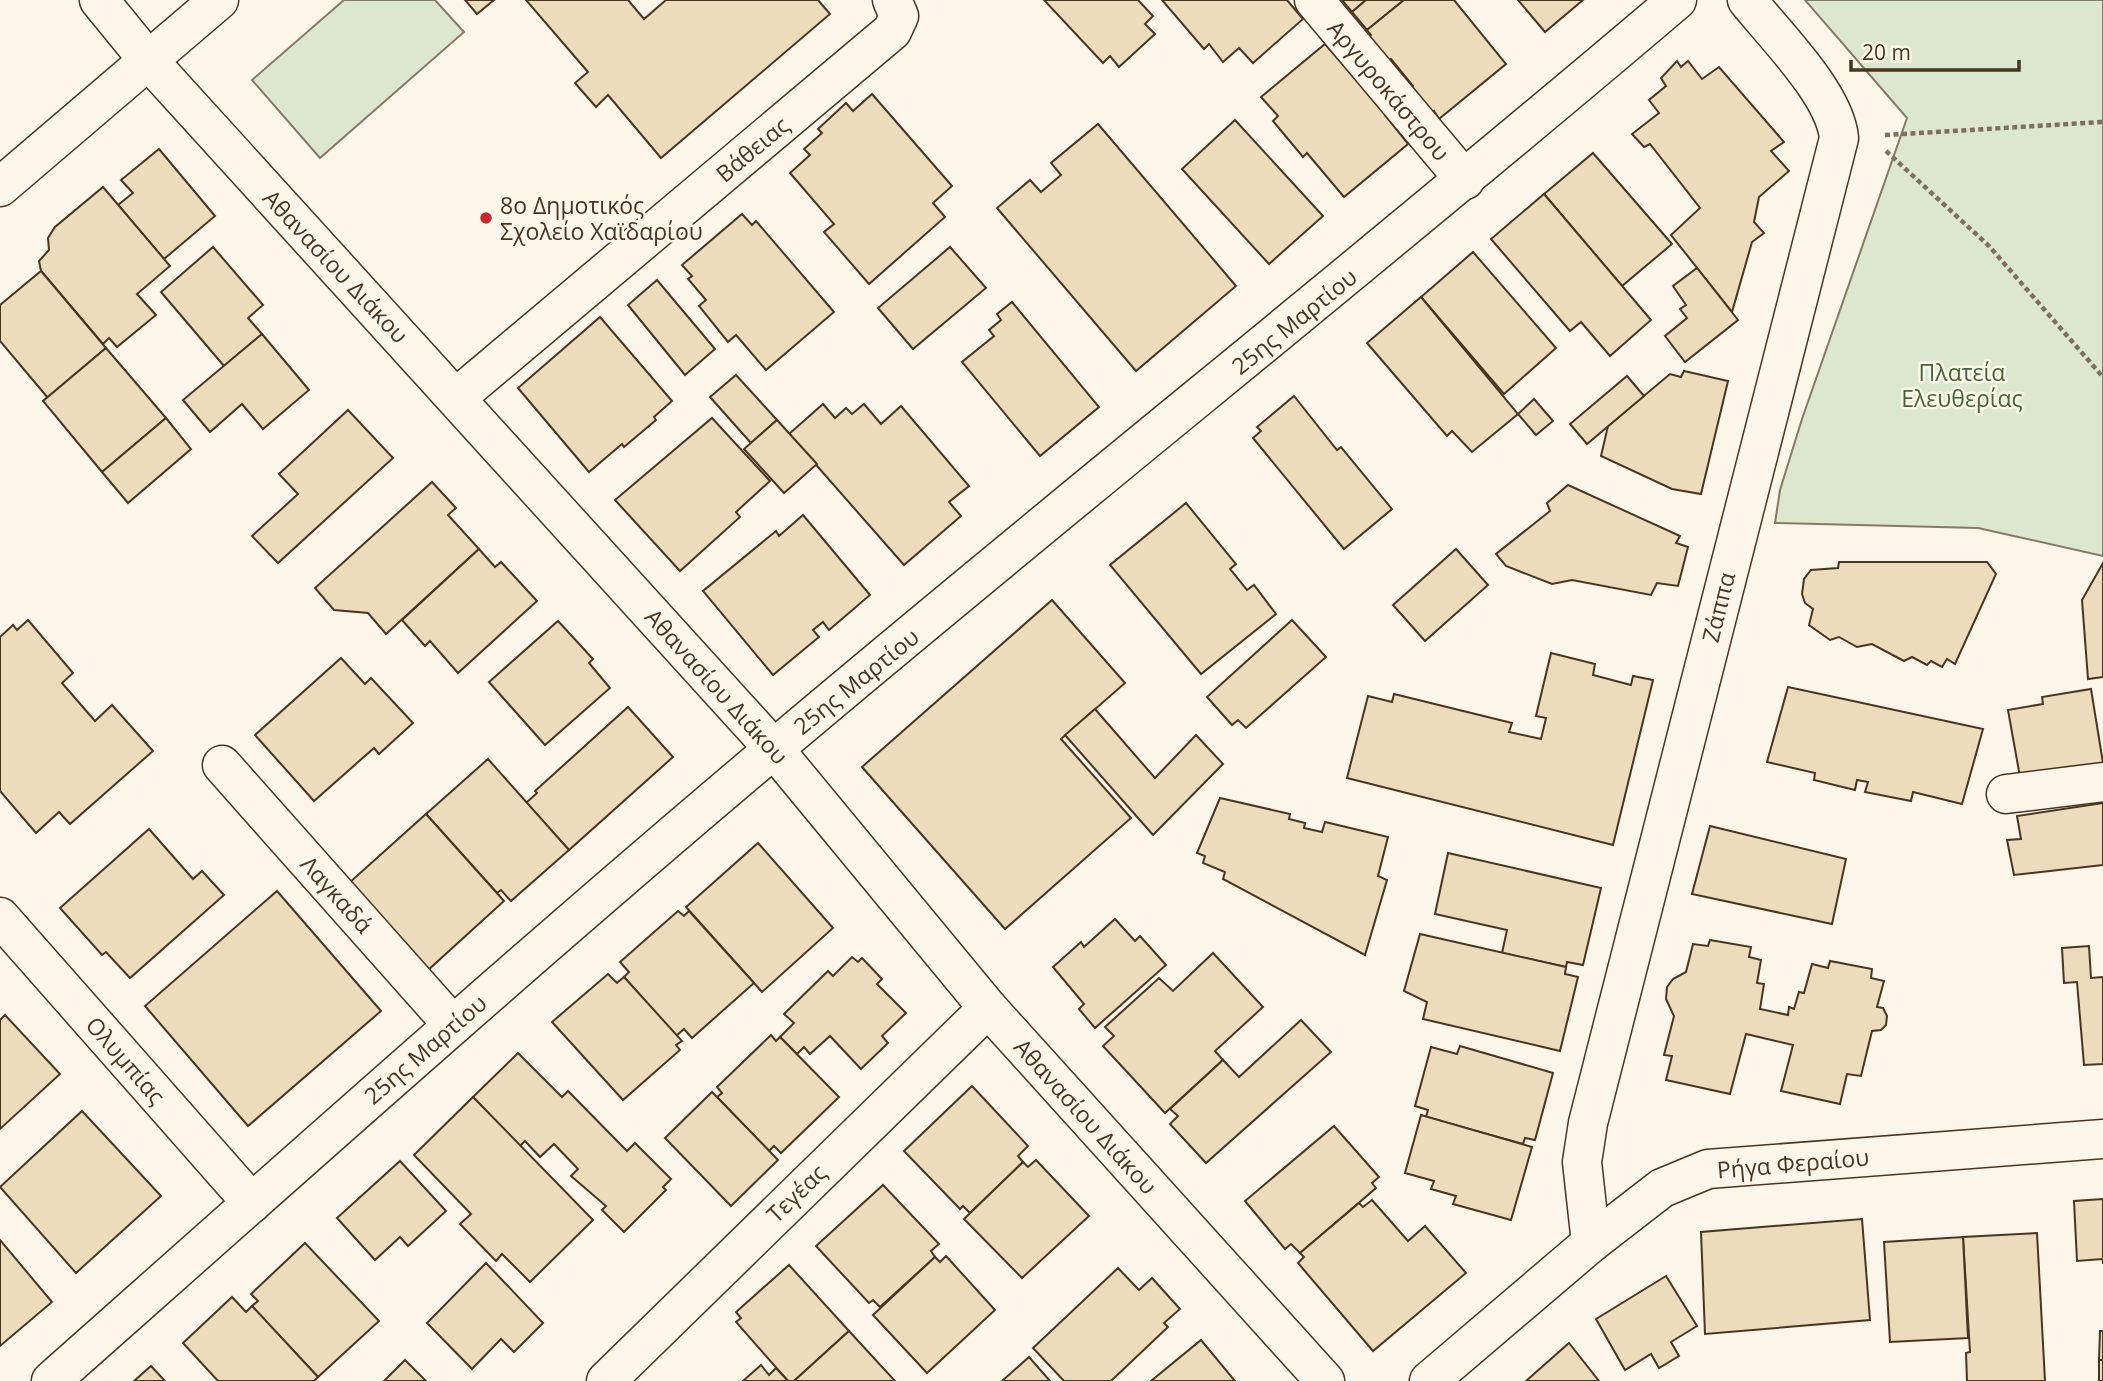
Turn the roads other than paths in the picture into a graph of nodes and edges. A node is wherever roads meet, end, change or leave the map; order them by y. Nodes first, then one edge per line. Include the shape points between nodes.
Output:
1 (99, 0) edge
2 (219, 0) edge
3 (892, 0) edge
4 (1314, 0) edge
5 (1677, 0) edge
6 (1747, 0) edge
7 (148, 60) junction
8 (1465, 180) junction
9 (0, 187) edge
10 (457, 397) junction
11 (774, 749) junction
12 (222, 765) dead end
13 (2103, 782) edge
14 (2006, 794) dead end
15 (0, 917) edge
16 (988, 1008) junction
17 (452, 1024) junction
18 (2103, 1139) edge
19 (252, 1203) junction
20 (1591, 1243) junction
21 (51, 1381) edge
22 (606, 1381) edge
23 (1325, 1381) edge
24 (1429, 1381) edge

1 - 7 street, Αθανασίου Διάκου
2 - 7 street
3 - 10 street, Βάθειας via 899,16 892,31
4 - 8 street, Αργυροκάστρου
5 - 8 street, 25ης Μαρτίου
6 - 20 street, Ζάππα via 1828,101 1838,122 1855,137 1588,1123 1582,1162
7 - 9 street
7 - 10 street, Αθανασίου Διάκου
8 - 11 street, 25ης Μαρτίου
10 - 11 street, Αθανασίου Διάκου
11 - 16 street, Αθανασίου Διάκου
11 - 17 street, 25ης Μαρτίου
12 - 17 street, Λαγκαδά
13 - 14 street
15 - 19 street, Ολυμπίας
16 - 22 street, Τεγέας
16 - 23 street, Αθανασίου Διάκου
17 - 19 street, 25ης Μαρτίου
18 - 20 street, Ρήγα Φεραίου via 1708,1169 1662,1188
19 - 21 street, 25ης Μαρτίου
20 - 24 street, Ρήγα Φεραίου

